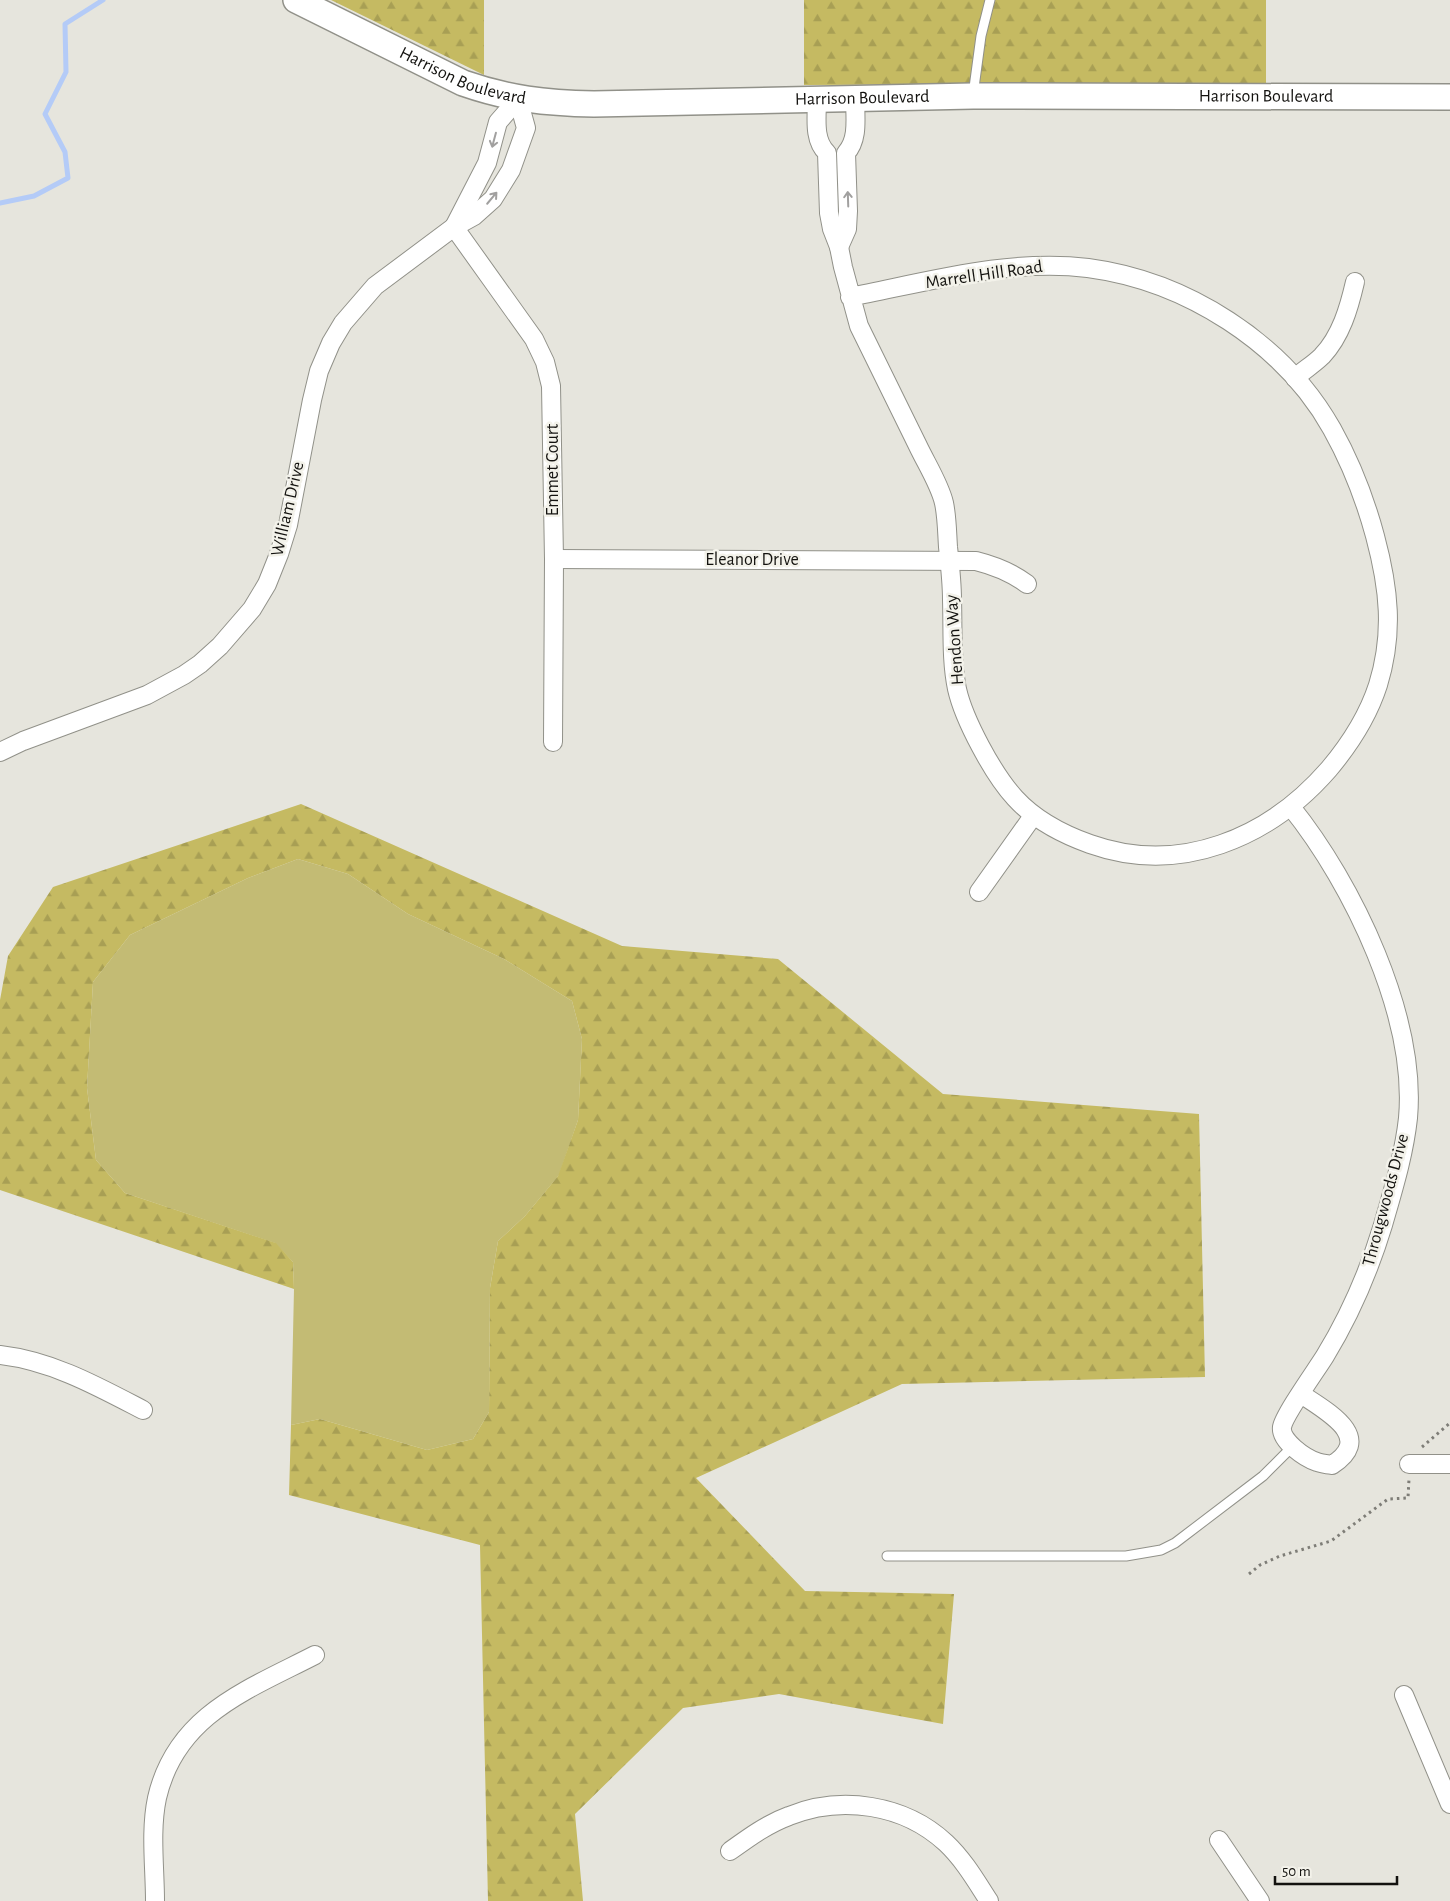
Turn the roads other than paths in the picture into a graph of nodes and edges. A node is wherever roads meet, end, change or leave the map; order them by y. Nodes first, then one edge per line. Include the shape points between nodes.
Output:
1 (296, 0) edge
2 (990, 0) edge
3 (973, 96) junction
4 (1450, 97) edge
5 (854, 98) junction
6 (518, 99) junction
7 (817, 99) junction
8 (827, 154) junction
9 (846, 154) junction
10 (454, 227) junction
11 (840, 247) junction
12 (1355, 282) dead end
13 (850, 296) junction
14 (1295, 378) junction
15 (554, 559) junction
16 (949, 560) junction
17 (1027, 584) dead end
18 (553, 742) dead end
19 (0, 752) edge
20 (1291, 807) junction
21 (1033, 816) junction
22 (979, 892) dead end
23 (0, 1355) edge
24 (1301, 1394) junction
25 (143, 1410) dead end
26 (1292, 1447) junction
27 (1409, 1464) road end
28 (1450, 1464) edge
29 (886, 1556) dead end
30 (315, 1655) dead end
31 (1404, 1695) dead end
32 (1450, 1804) edge
33 (1219, 1840) dead end
34 (730, 1851) dead end
35 (155, 1901) edge
36 (989, 1901) edge
37 (1260, 1901) edge

1 - 6 street, Harrison Boulevard via 463,83
2 - 3 lane
3 - 4 street, Harrison Boulevard
3 - 5 street, Harrison Boulevard
5 - 7 street, Harrison Boulevard
5 - 9 street, Hendon Way via 854,135 852,147
6 - 7 street, Harrison Boulevard via 594,104
6 -> 10 street, William Drive via 498,122 487,163
10 -> 6 street, William Drive via 474,216 492,199 512,170 526,128
7 - 8 street, Hendon Way via 818,137
8 - 9 street
8 - 11 street, Hendon Way via 829,213
11 -> 9 street, Hendon Way via 847,228
10 - 15 street, Emmet Court via 521,319 545,362 553,414
10 - 19 street, William Drive via 375,286 331,343 319,371 288,525 279,554 252,609 237,628 200,664 167,685
11 - 13 street, Hendon Way
12 - 14 street via 1350,306 1332,343 1322,356
13 - 14 street, Marrell Hill Road via 1026,265 1091,268 1145,281 1195,301 1259,344
13 - 16 street, Hendon Way via 859,326 944,500
14 - 20 street, Marrell Hill Road via 1330,426 1351,466 1368,511 1384,570 1388,645 1378,686 1364,719 1341,755
15 - 16 street, Eleanor Drive
15 - 18 street, Emmet Court
16 - 17 street, Eleanor Drive via 976,561 995,566
16 - 21 street, Hendon Way via 952,643 958,690 979,745 1012,795
20 - 21 street, Hendon Way via 1265,824 1209,849 1154,856 1103,848 1053,828
20 - 24 street, Througwoods Drive via 1331,863 1360,916 1387,984 1400,1028 1408,1083 1404,1146 1376,1249 1343,1324
21 - 22 street
23 - 25 street via 75,1375
24 - 26 street, Througwoods Drive via 1282,1427
24 - 26 street via 1349,1432 1351,1444 1344,1458 1332,1465 1317,1462
26 - 29 lane via 1263,1476 1175,1543 1161,1550 1126,1556
27 - 28 street
30 - 35 street via 215,1709 192,1729 176,1752 165,1772 157,1798
31 - 32 street
33 - 37 street
34 - 36 street via 768,1826 808,1809 842,1804 878,1808 913,1820 935,1834 965,1865

